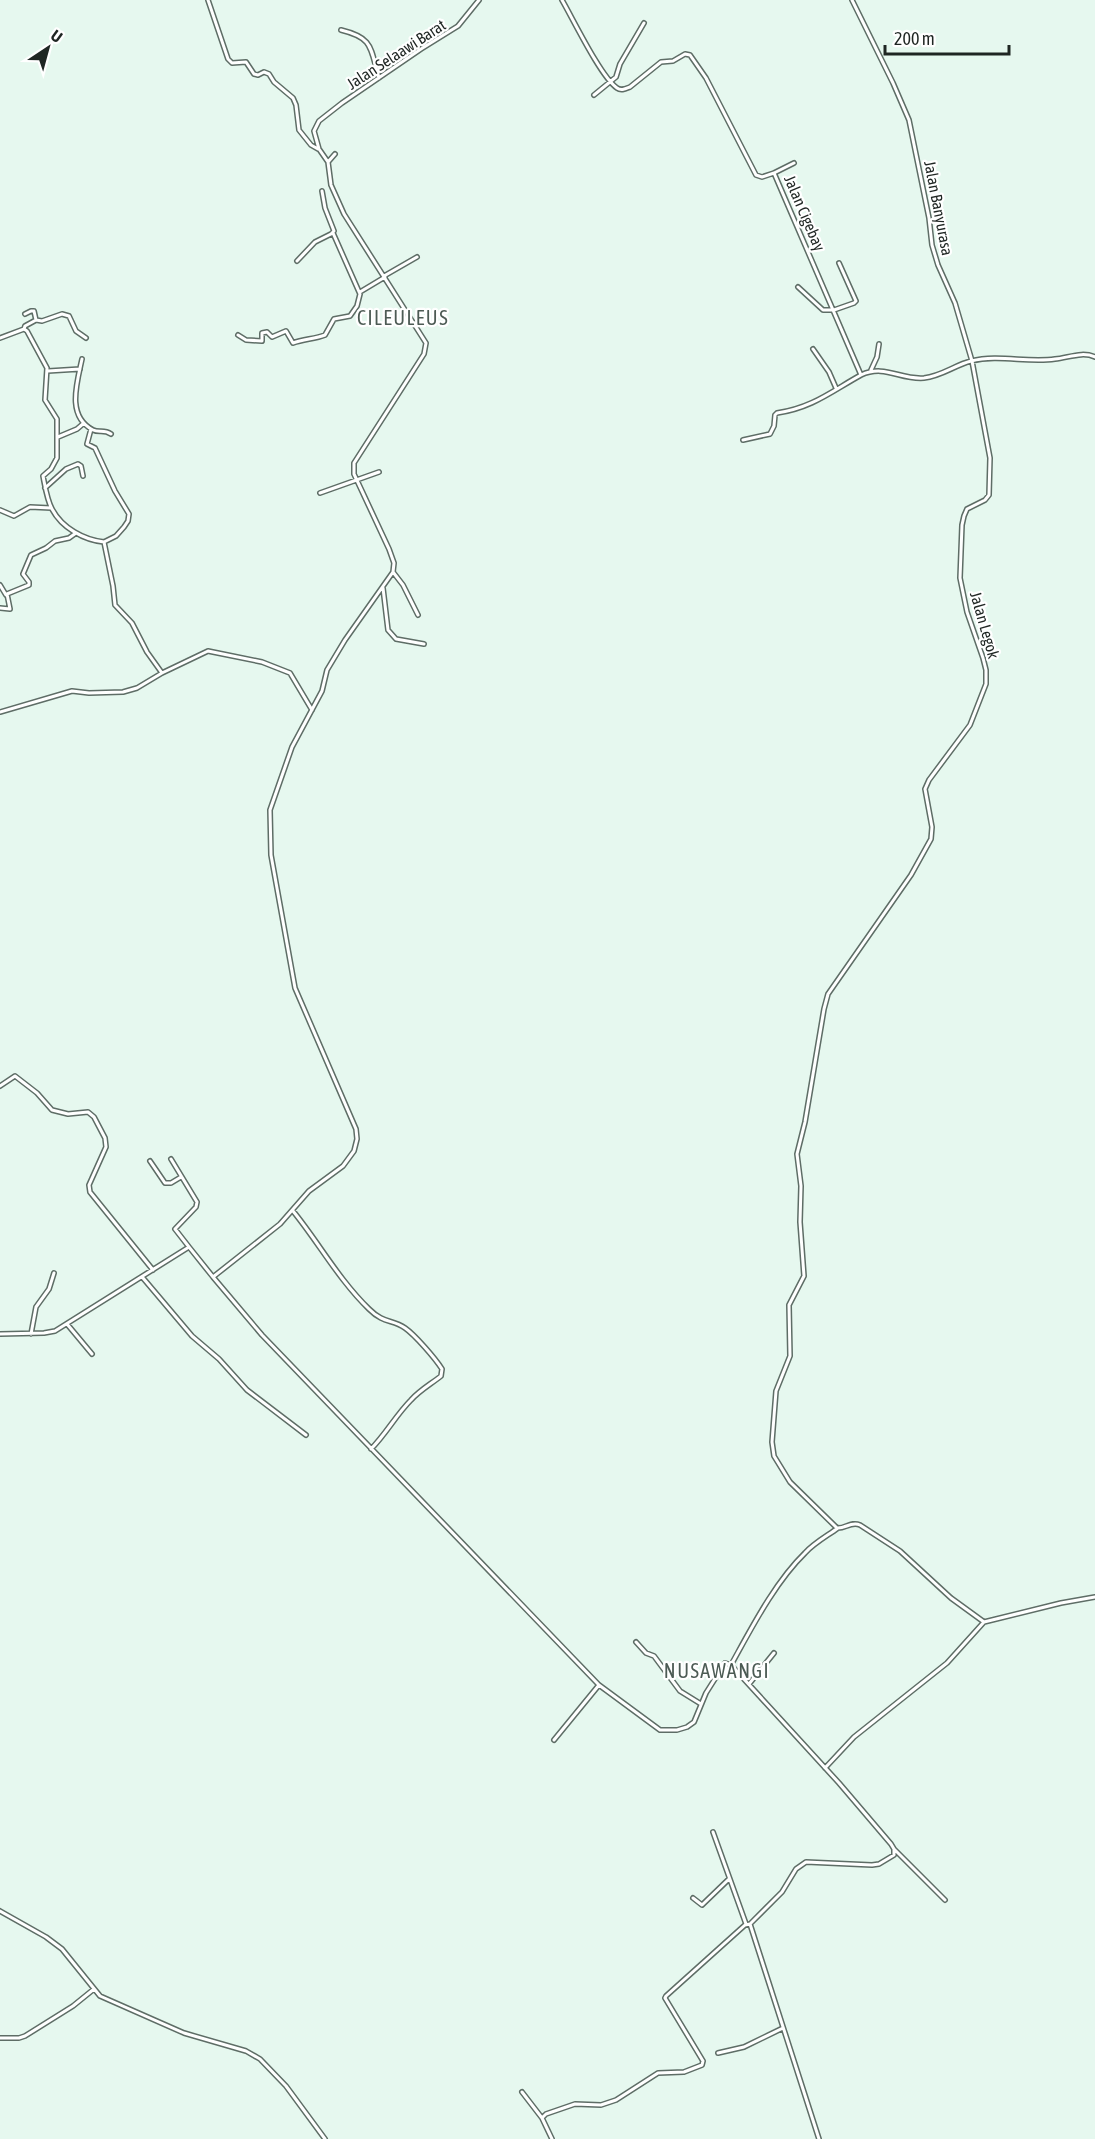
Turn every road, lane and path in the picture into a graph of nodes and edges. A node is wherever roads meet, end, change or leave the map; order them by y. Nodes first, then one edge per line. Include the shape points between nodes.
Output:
1 (208, 0) edge
2 (479, 0) edge
3 (562, 0) edge
4 (852, 0) edge
5 (644, 23) dead end
6 (341, 30) dead end
7 (379, 78) junction
8 (611, 82) junction
9 (594, 95) dead end
10 (319, 149) junction
11 (335, 154) dead end
12 (328, 162) junction
13 (794, 163) dead end
14 (774, 173) junction
15 (322, 191) dead end
16 (333, 233) junction
17 (417, 257) dead end
18 (297, 261) dead end
19 (839, 263) dead end
20 (384, 277) junction
21 (798, 287) dead end
22 (360, 292) junction
23 (834, 310) junction
24 (25, 314) dead end
25 (36, 320) junction
26 (24, 329) junction
27 (238, 335) dead end
28 (0, 338) edge
29 (86, 338) dead end
30 (879, 344) dead end
31 (813, 348) dead end
32 (1095, 357) edge
33 (82, 359) dead end
34 (972, 361) junction
35 (80, 369) junction
36 (871, 370) junction
37 (48, 371) junction
38 (861, 375) junction
39 (836, 388) junction
40 (84, 423) junction
41 (91, 429) junction
42 (111, 434) dead end
43 (58, 437) junction
44 (743, 440) dead end
45 (379, 472) dead end
46 (83, 476) dead end
47 (357, 481) junction
48 (45, 488) junction
49 (320, 493) dead end
50 (51, 508) junction
51 (0, 510) edge
52 (76, 533) junction
53 (104, 542) junction
54 (393, 572) junction
55 (0, 585) edge
56 (383, 588) junction
57 (6, 595) junction
58 (0, 608) edge
59 (418, 615) dead end
60 (424, 644) dead end
61 (162, 673) junction
62 (313, 710) junction
63 (0, 712) edge
64 (0, 1086) edge
65 (171, 1159) dead end
66 (150, 1161) dead end
67 (182, 1177) junction
68 (293, 1211) junction
69 (189, 1247) junction
70 (153, 1270) junction
71 (54, 1273) dead end
72 (213, 1277) junction
73 (143, 1278) junction
74 (67, 1324) junction
75 (0, 1334) edge
76 (31, 1334) junction
77 (92, 1354) dead end
78 (306, 1436) dead end
79 (370, 1449) junction
80 (838, 1528) junction
81 (1095, 1597) edge
82 (984, 1622) junction
83 (636, 1642) dead end
84 (774, 1653) dead end
85 (731, 1665) junction
86 (749, 1684) junction
87 (599, 1685) junction
88 (701, 1704) junction
89 (554, 1740) dead end
90 (825, 1768) junction
91 (713, 1833) dead end
92 (894, 1849) junction
93 (729, 1878) junction
94 (693, 1898) dead end
95 (945, 1900) dead end
96 (0, 1911) edge
97 (748, 1924) junction
98 (94, 1989) junction
99 (783, 2028) junction
100 (0, 2038) edge
101 (718, 2053) dead end
102 (522, 2092) dead end
103 (542, 2118) junction
104 (325, 2139) edge
105 (552, 2139) edge
106 (819, 2139) edge

1 - 10 street via 228,59 232,63 246,62 254,74 270,74 293,98 299,130
2 - 7 street, Jalan Selaawi Barat via 458,26
3 - 8 street
4 - 34 street, Jalan Banyurasa via 909,120 934,255 955,303
5 - 8 street
6 - 7 street via 358,34 366,41
7 - 10 street, Jalan Selaawi Barat via 319,121 314,135
8 - 9 street
8 - 14 street, Jalan Cigebay via 626,89 661,62 688,54 706,78 756,175
10 - 12 street
11 - 12 street
12 - 20 street via 331,185 344,214
13 - 14 street
14 - 23 street, Jalan Cigebay
15 - 16 street
16 - 18 street via 315,242
16 - 22 street
17 - 20 street
19 - 23 street via 856,301
20 - 22 street
20 - 47 street via 422,335 426,349 354,463
21 - 23 street via 820,308
22 - 27 street via 354,312 346,318 334,319 328,332 320,337 293,343 286,331 272,337 262,333 262,341
23 - 38 street, Jalan Cigebay
24 - 25 street via 31,310
25 - 26 street
25 - 29 street via 65,314 71,318 76,332
26 - 28 street
26 - 37 street
30 - 36 street
31 - 39 street
32 - 34 street via 1084,354 1052,360 997,357
33 - 35 street
34 - 36 street via 925,378
34 - 80 street, Jalan Legok via 990,458 990,490 985,500 969,508 964,516 960,578 986,670 986,684 970,725 929,780 926,789 931,839 828,994 798,1148 804,1272 789,1305 790,1356 776,1391 772,1449 790,1482
35 - 37 street
35 - 40 street via 75,403
36 - 38 street
37 - 43 street via 45,400 57,419
38 - 39 street
39 - 44 street via 819,400 775,415 770,434
40 - 41 street
40 - 43 street
41 - 42 street
41 - 53 street via 87,444 95,448 129,514 116,536
43 - 48 street via 57,458 43,476
45 - 47 street
46 - 48 street via 78,464 66,469
47 - 49 street
47 - 54 street via 389,549
48 - 50 street
50 - 51 street via 30,507 14,516
50 - 52 street
52 - 53 street
52 - 57 street via 30,555 23,574 29,585
53 - 61 street via 115,605 132,623
54 - 56 street
54 - 59 street
55 - 57 street
56 - 60 street via 388,630 396,639
56 - 62 street via 334,657
57 - 58 street via 10,609
61 - 62 street via 208,651 262,662 290,673
61 - 63 street via 123,692 72,691
62 - 68 street via 292,747 274,796 270,810 271,855 295,988 357,1139 349,1159 309,1191
64 - 70 street via 17,1077 52,1110 93,1115 106,1147 90,1191
65 - 67 street
66 - 67 street via 165,1184
67 - 69 street via 197,1204 175,1230
68 - 72 street
68 - 79 street via 366,1307 384,1321 412,1333 442,1368 441,1376 408,1402
69 - 70 street
69 - 72 street
70 - 73 street
71 - 76 street via 33,1314
72 - 79 street
73 - 74 street
73 - 78 street via 192,1336 247,1390
74 - 76 street
74 - 77 street
75 - 76 street
79 - 87 street
80 - 82 street via 860,1525 900,1551
80 - 85 street via 794,1565
81 - 82 street
82 - 90 street via 947,1663 854,1737
83 - 88 street via 654,1656 680,1691
84 - 86 street
85 - 86 street
85 - 88 street via 722,1665
86 - 90 street
87 - 88 street via 660,1730 687,1727 694,1722
87 - 89 street
90 - 92 street
91 - 93 street
92 - 95 street
92 - 97 street via 894,1855 879,1864 806,1862 796,1869 783,1892
93 - 94 street via 702,1905
93 - 97 street
96 - 98 street via 62,1949
97 - 99 street
97 - 103 street via 665,1998 702,2065 684,2072 658,2073 616,2100 601,2105 575,2104
98 - 100 street via 25,2036
98 - 104 street via 100,1996 184,2033 252,2054 286,2086
99 - 101 street via 744,2047
99 - 106 street
102 - 103 street
103 - 105 street

